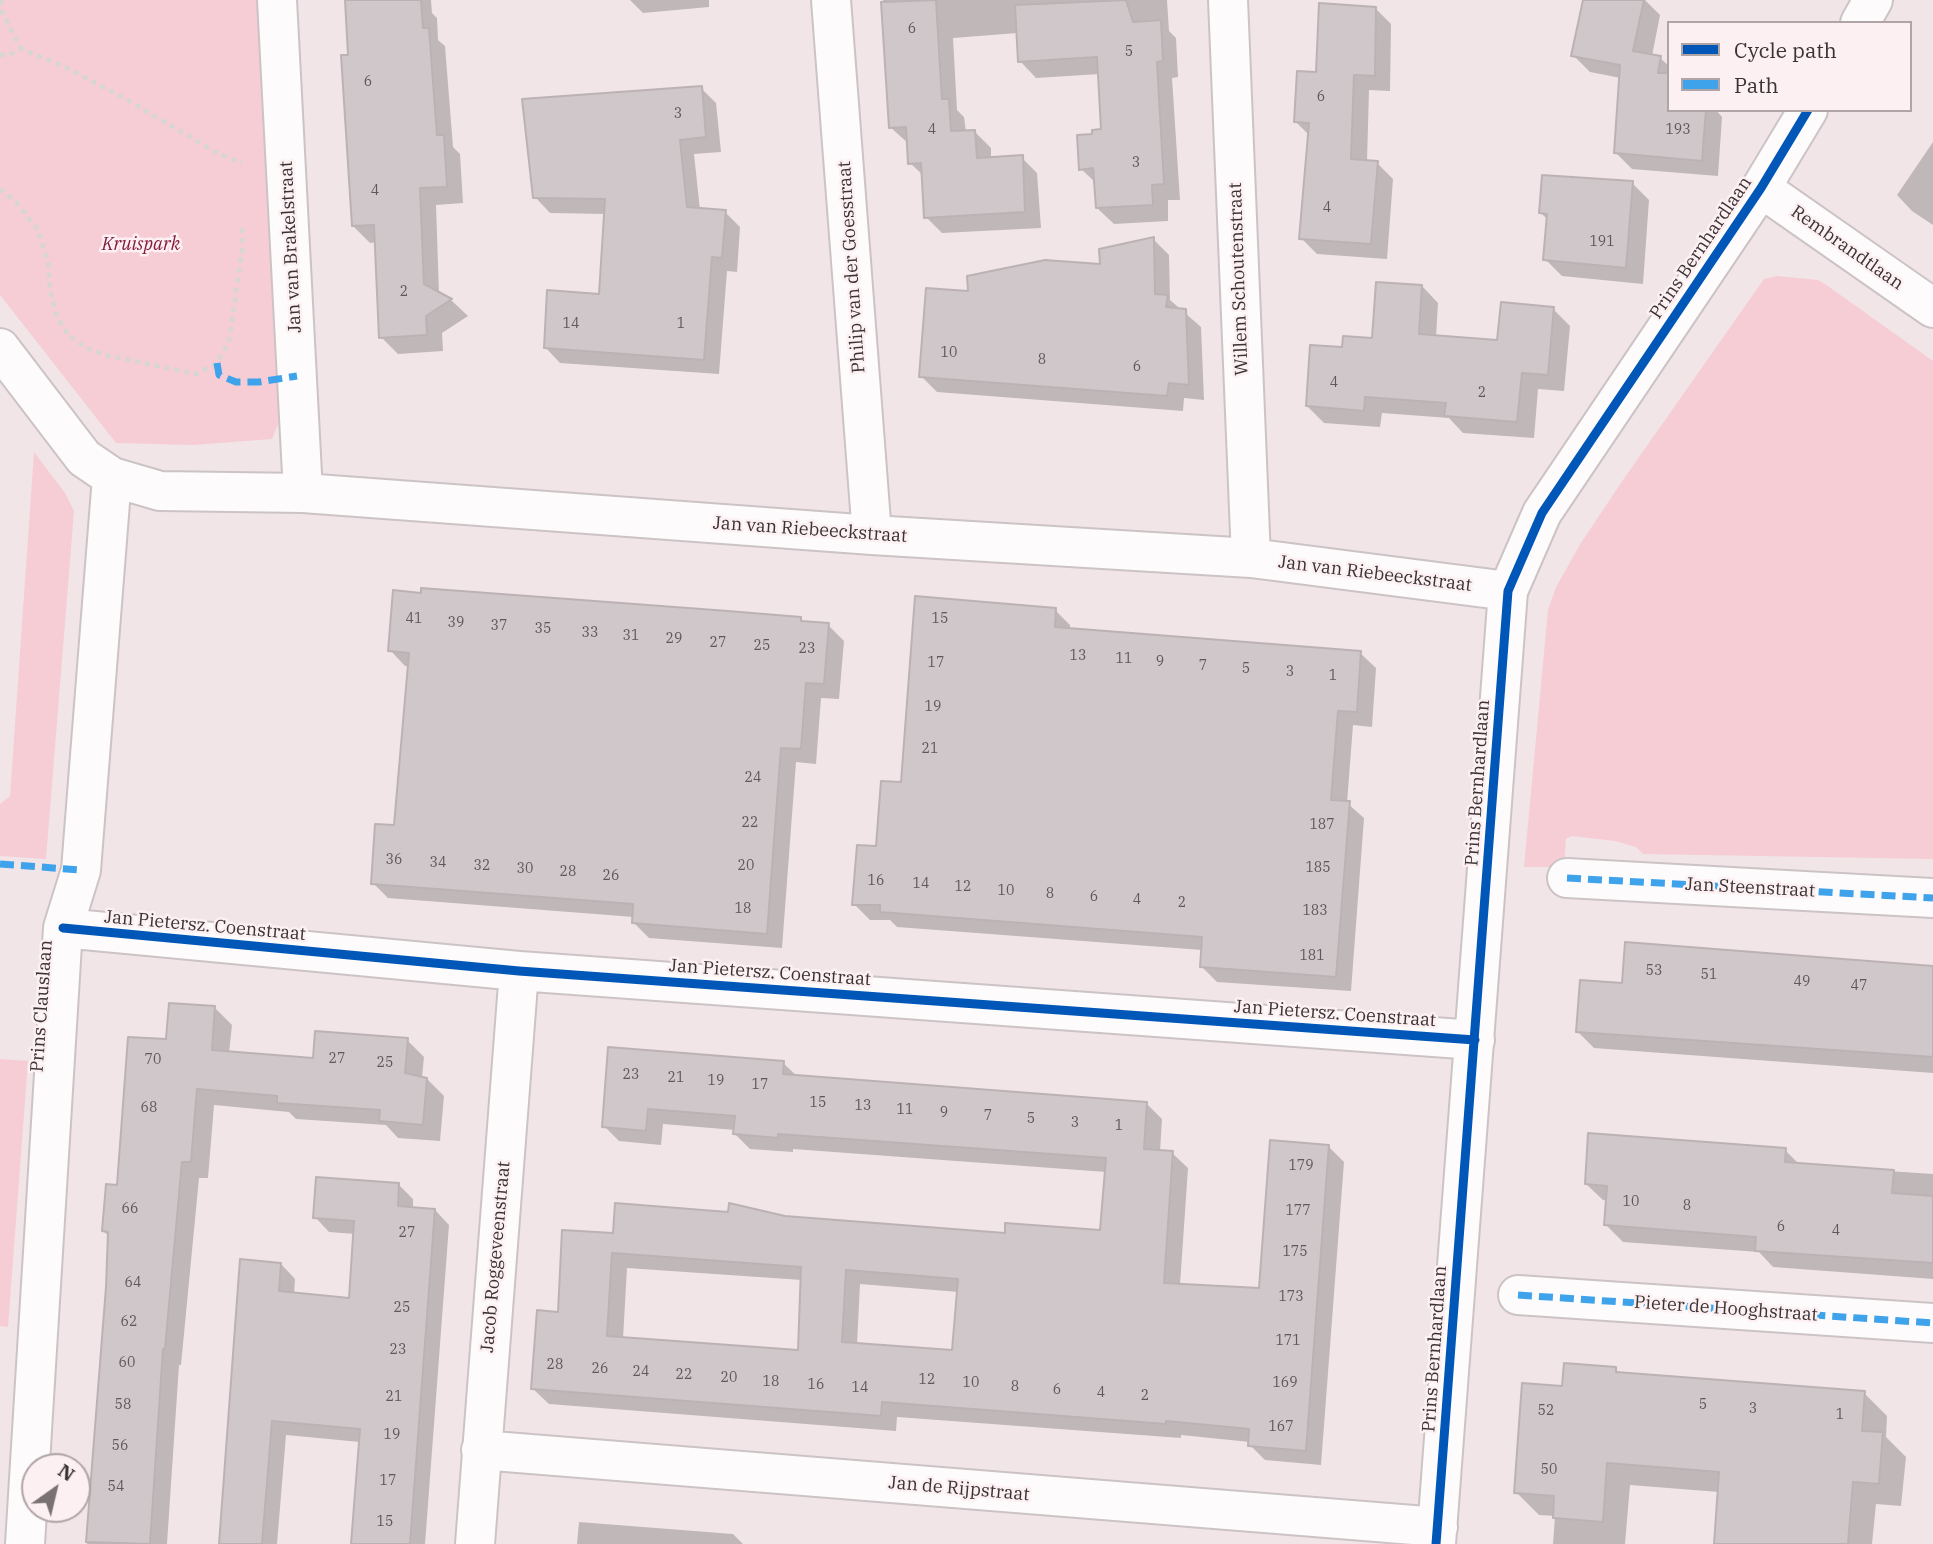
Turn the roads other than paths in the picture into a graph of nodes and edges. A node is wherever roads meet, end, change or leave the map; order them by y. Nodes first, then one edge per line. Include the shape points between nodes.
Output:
1 (277, 0) edge
2 (831, 0) edge
3 (1228, 0) edge
4 (1873, 0) edge
5 (1861, 21) edge
6 (1807, 112) edge
7 (1761, 188) junction
8 (1933, 308) edge
9 (0, 348) edge
10 (112, 477) junction
11 (303, 494) junction
12 (872, 535) junction
13 (1251, 558) junction
14 (1508, 590) junction
15 (1567, 878) dead end
16 (1933, 898) edge
17 (63, 929) junction
18 (519, 971) junction
19 (1475, 1040) junction
20 (1518, 1296) dead end
21 (1933, 1323) edge
22 (481, 1450) junction
23 (1437, 1536) edge
24 (25, 1544) edge
25 (475, 1544) edge

1 - 11 street, Jan van Brakelstraat
2 - 12 street, Philip van der Goesstraat
3 - 13 street, Willem Schoutenstraat
4 - 5 street
6 - 7 street, Prins Bernhardlaan
7 - 8 street, Rembrandtlaan
7 - 14 street, Prins Bernhardlaan via 1542,513
9 - 10 street via 84,458
10 - 11 street, Jan van Riebeeckstraat via 160,491
10 - 17 street, Prins Clauslaan via 81,870
11 - 12 street, Jan van Riebeeckstraat
12 - 13 street, Jan van Riebeeckstraat
13 - 14 street, Jan van Riebeeckstraat
14 - 19 street, Prins Bernhardlaan
15 - 16 street, Jan Steenstraat
17 - 18 street, Jan Pietersz. Coenstraat
17 - 24 street, Prins Clauslaan
18 - 19 street, Jan Pietersz. Coenstraat
18 - 22 street, Jacob Roggeveenstraat
19 - 23 street, Prins Bernhardlaan
20 - 21 street, Pieter de Hooghstraat
22 - 23 street, Jan de Rijpstraat
22 - 25 street, Jacob Roggeveenstraat

